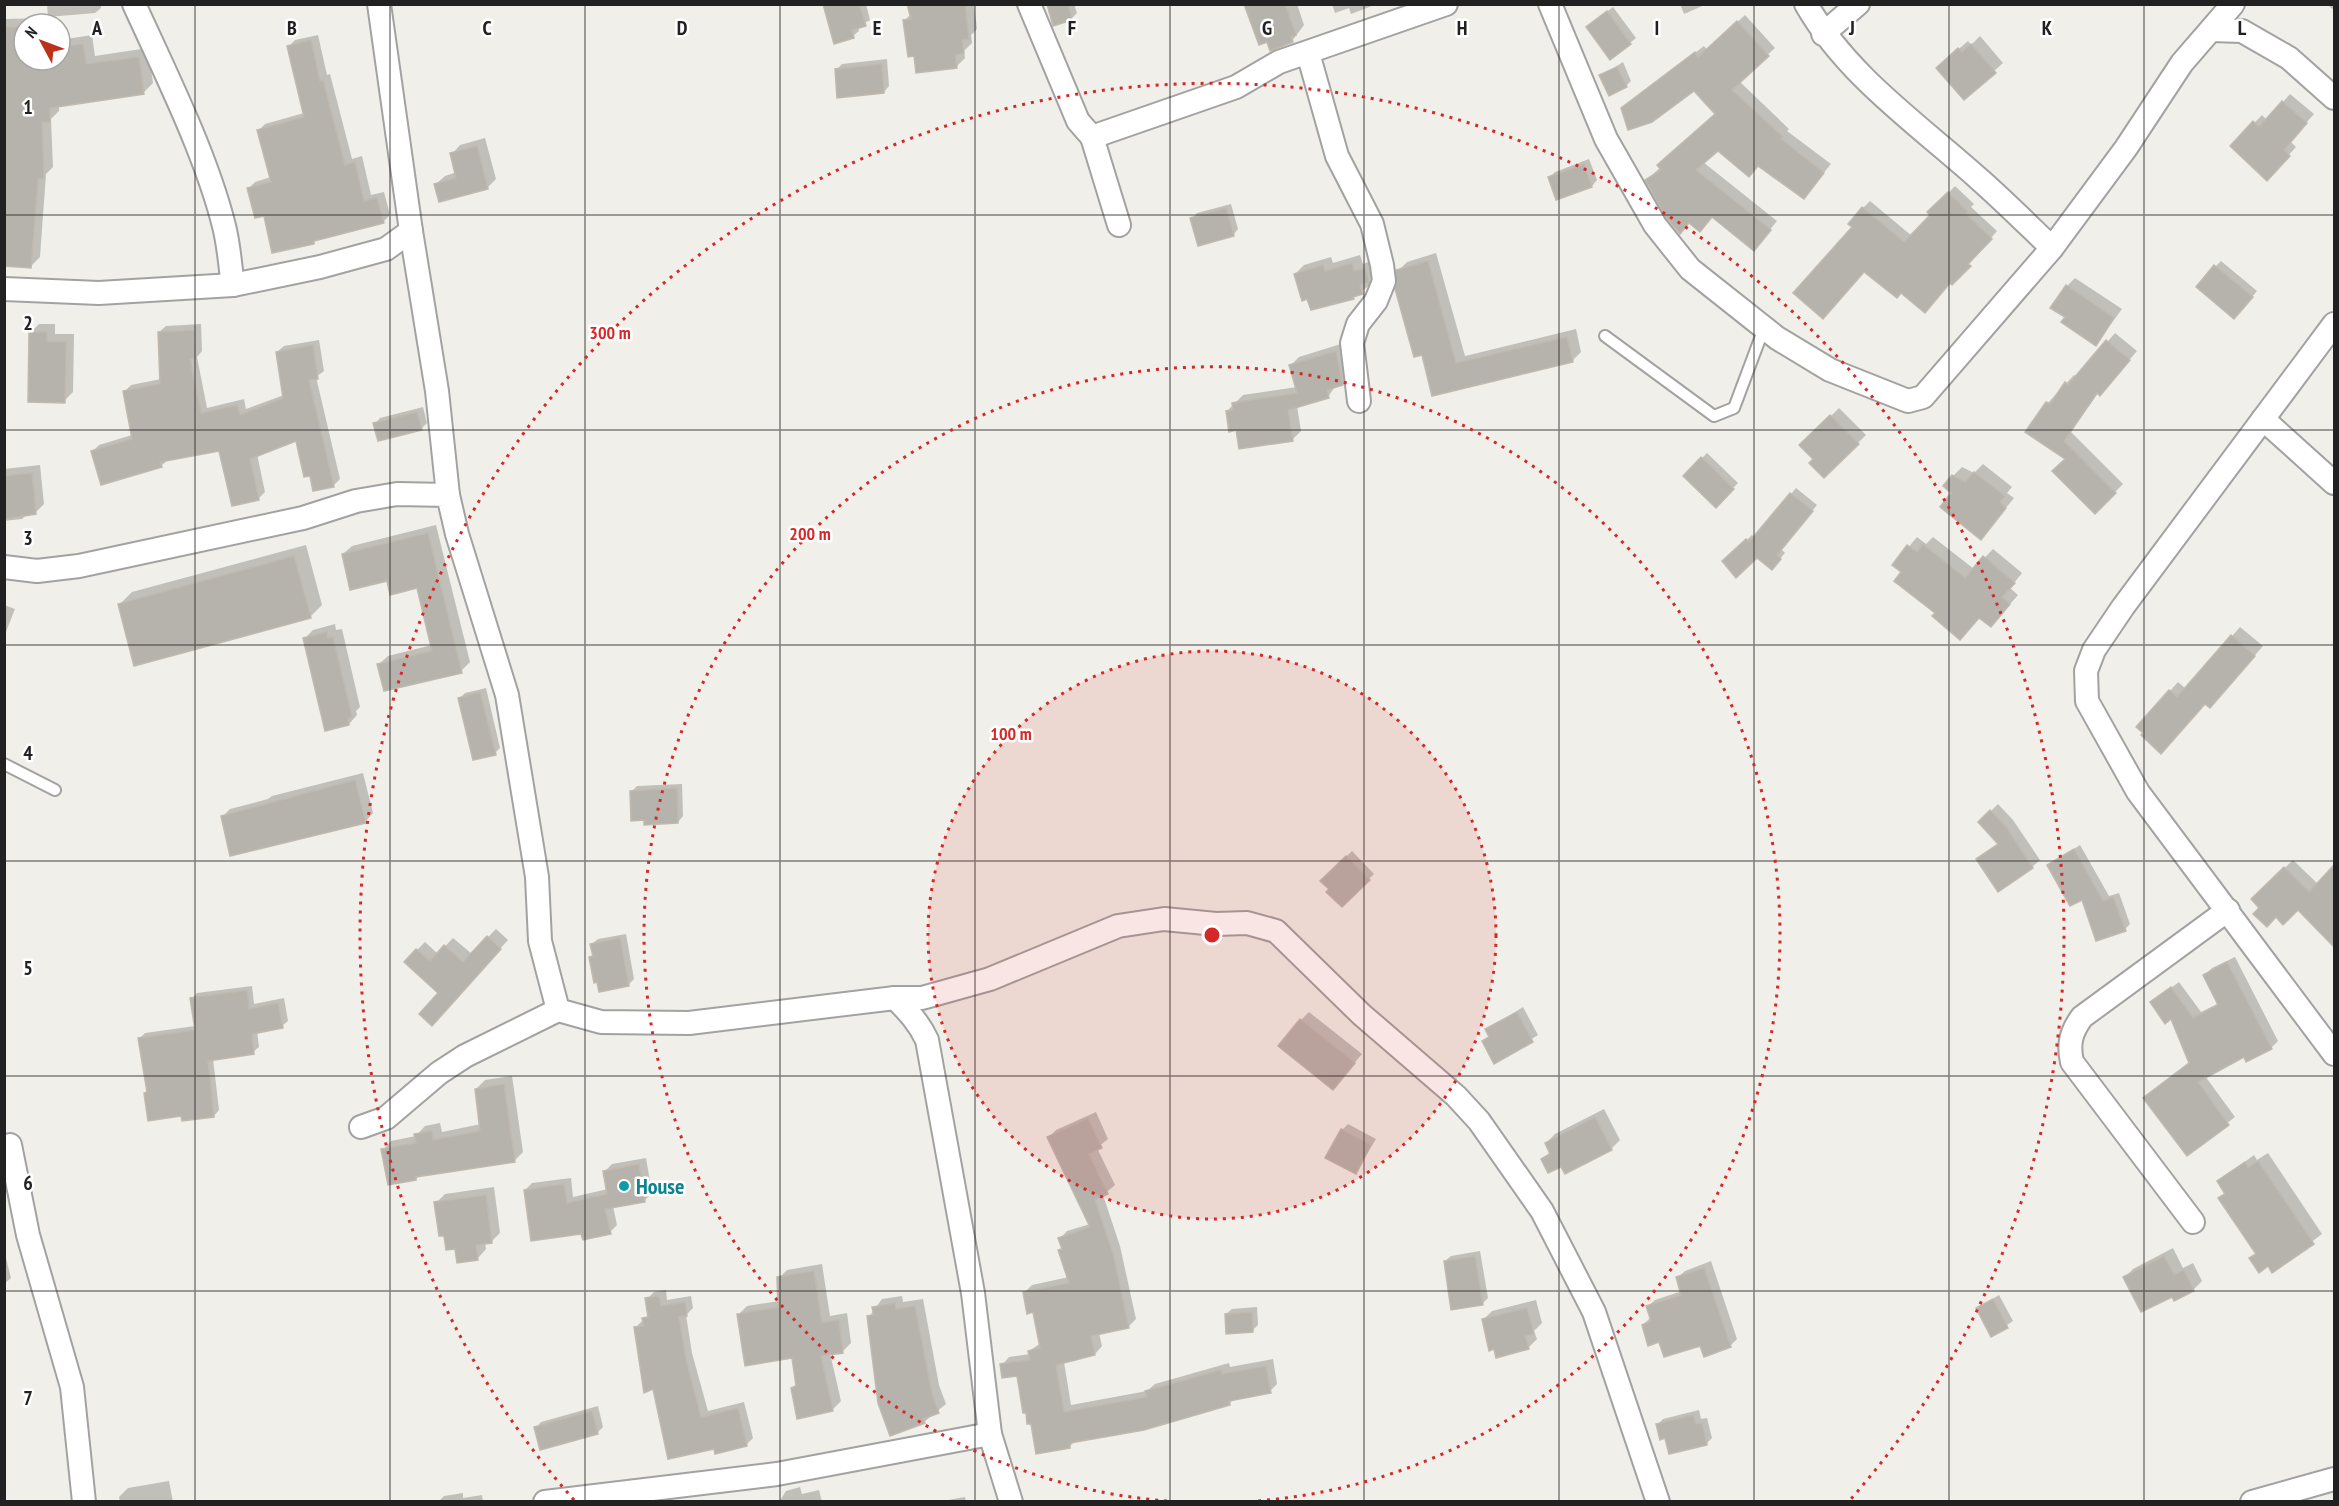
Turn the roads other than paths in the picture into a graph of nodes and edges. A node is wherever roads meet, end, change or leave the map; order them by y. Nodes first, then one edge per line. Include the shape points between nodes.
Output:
1 (134, 4) edge
2 (379, 4) edge
3 (1029, 4) edge
4 (1446, 4) edge
5 (1550, 4) edge
6 (1806, 4) edge
7 (1858, 4) edge
8 (2234, 4) edge
9 (2211, 30) junction
10 (1823, 34) junction
11 (1308, 53) junction
12 (2334, 98) edge
13 (1092, 137) junction
14 (1119, 225) dead end
15 (411, 231) junction
16 (2052, 248) junction
17 (233, 285) junction
18 (4, 289) edge
19 (2334, 324) edge
20 (1764, 328) junction
21 (1605, 336) dead end
22 (1359, 400) dead end
23 (2263, 419) junction
24 (2334, 483) edge
25 (448, 495) junction
26 (4, 567) edge
27 (4, 764) edge
28 (56, 790) dead end
29 (2228, 910) junction
30 (895, 998) junction
31 (558, 1010) junction
32 (2333, 1049) edge
33 (361, 1127) dead end
34 (10, 1145) dead end
35 (2193, 1222) dead end
36 (990, 1434) junction
37 (2334, 1479) edge
38 (84, 1502) edge
39 (544, 1502) edge
40 (1011, 1502) edge
41 (1658, 1502) edge
42 (2253, 1502) edge

1 - 17 street via 207,177 224,226
2 - 15 street
3 - 13 street via 1078,121
4 - 11 street
5 - 20 street via 1606,139 1655,225 1690,269
6 - 10 street
7 - 10 street
8 - 9 street
9 - 12 street via 2242,31 2289,58
9 - 16 street via 2182,63 2126,148
10 - 16 street via 1886,99
11 - 13 street via 1279,62 1236,87
11 - 22 street via 1337,156 1372,224 1382,265 1384,281 1376,301 1358,324 1352,343
13 - 14 street
15 - 17 street via 386,249
15 - 25 street via 437,391
16 - 20 street via 1923,397 1908,401 1830,370
17 - 18 street via 99,293
19 - 23 street
20 - 21 lane via 1734,408 1714,416
23 - 24 street
23 - 29 street via 2123,607 2094,650 2086,671 2087,700 2138,792
25 - 26 street via 397,494 356,501 303,518 79,566 37,571
25 - 31 street via 507,695 537,877 540,940
27 - 28 lane
29 - 32 street
29 - 35 street via 2082,1017 2073,1029 2069,1047 2072,1062
30 - 31 street via 689,1023 601,1022
30 - 36 street via 918,1022 927,1040 974,1293
30 - 41 street via 922,998 990,979 1118,926 1164,919 1216,924 1247,922 1276,931 1362,1015 1456,1096 1479,1121 1542,1211 1594,1312
31 - 33 street via 465,1056 394,1112
34 - 38 street via 28,1235 72,1387
36 - 39 street via 777,1474
36 - 40 street
37 - 42 street

